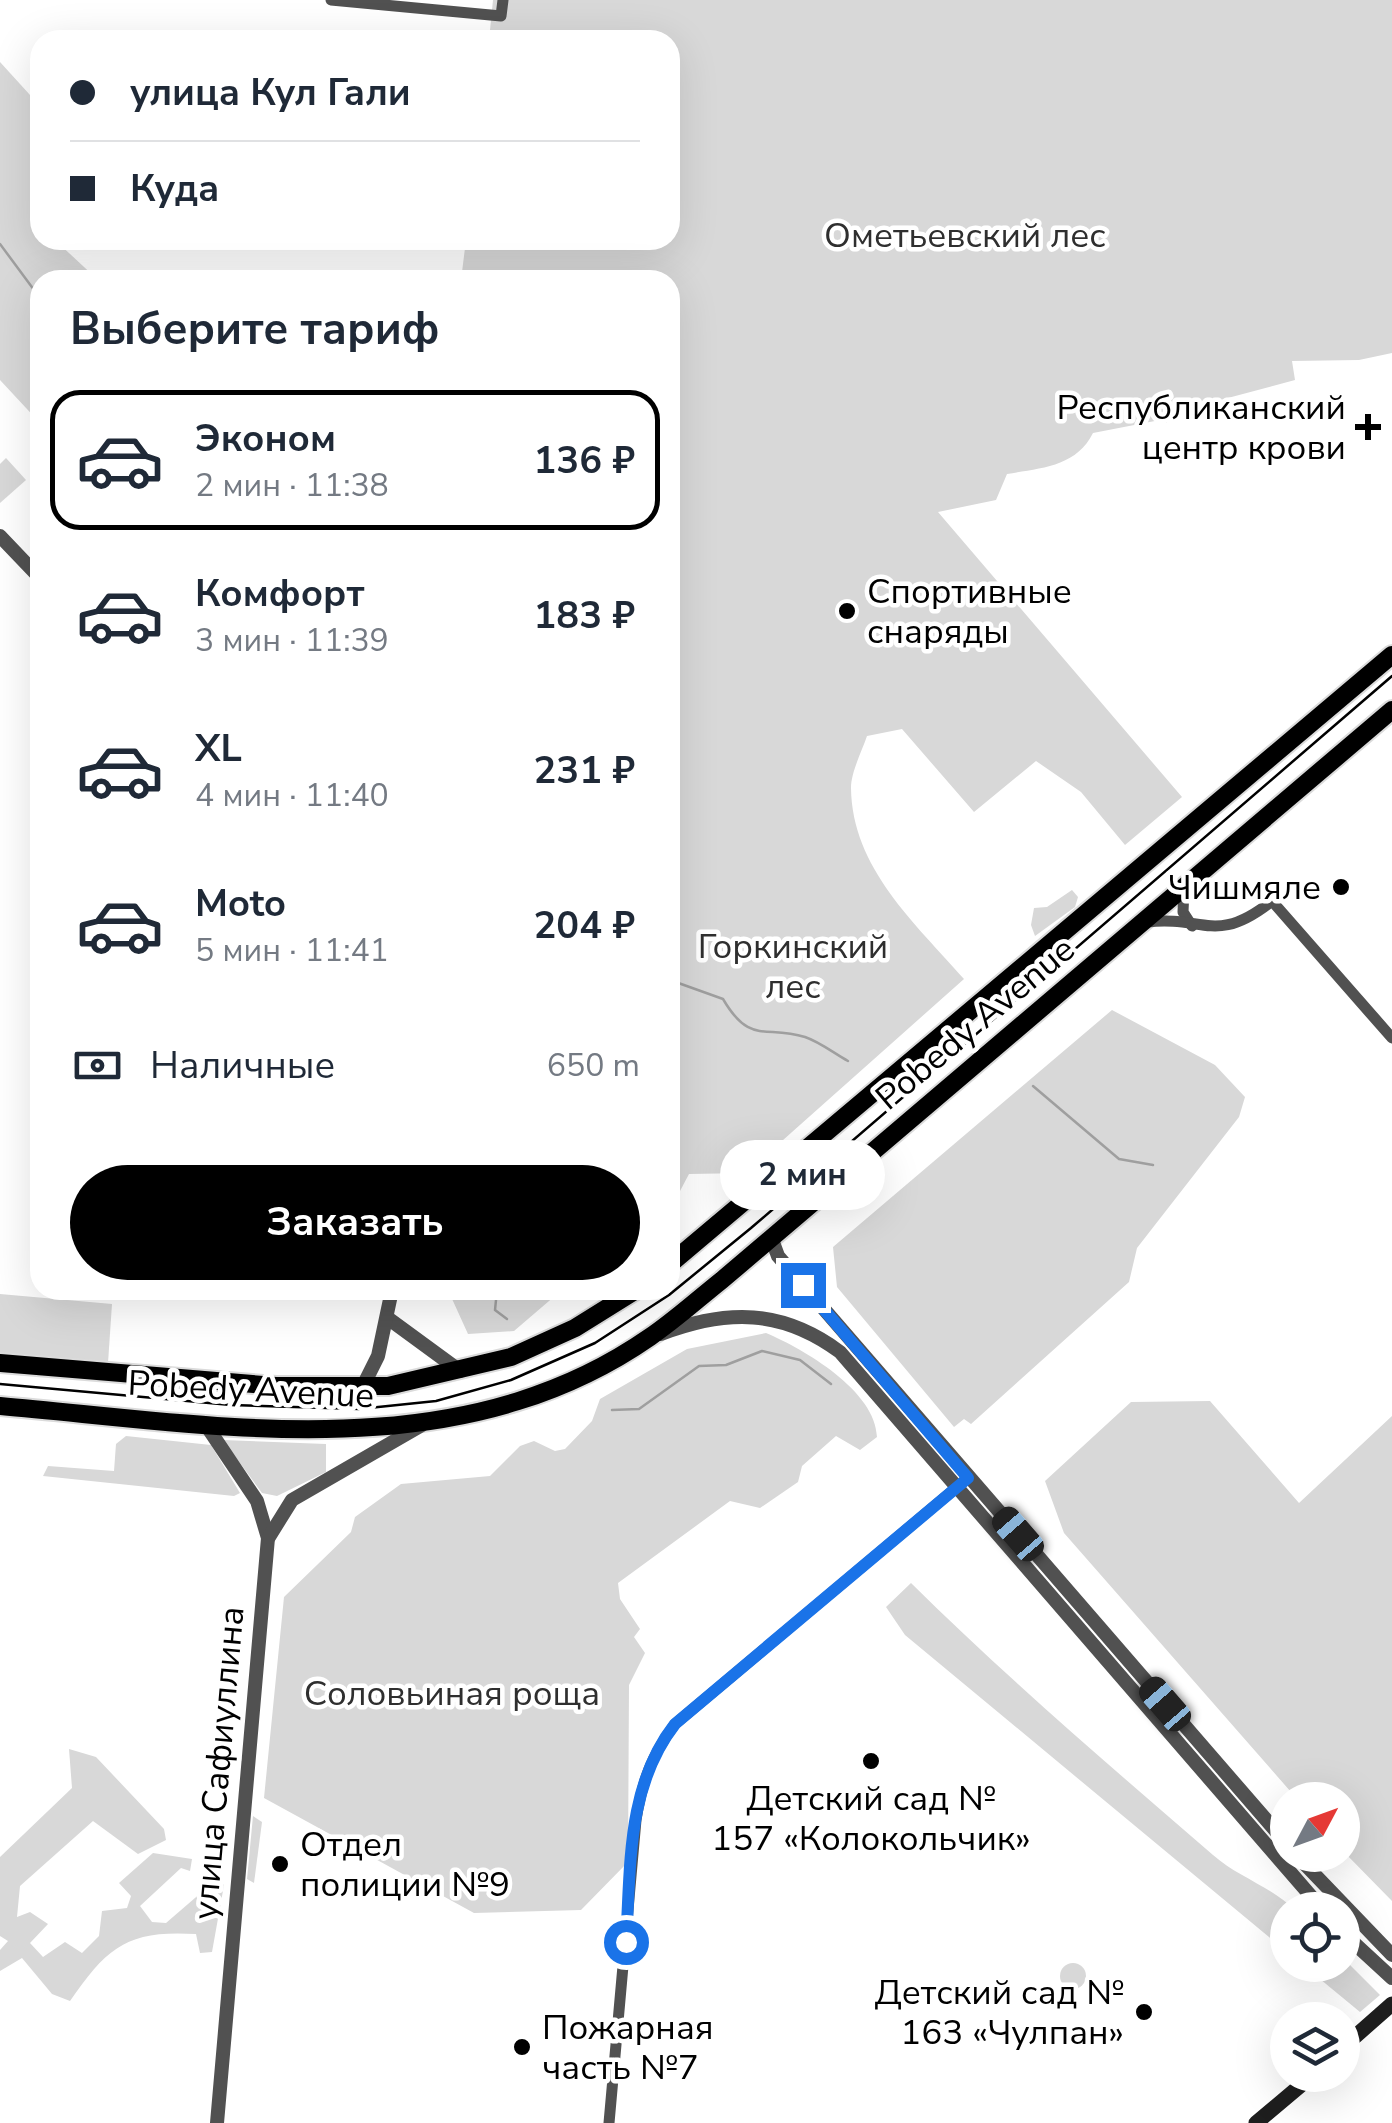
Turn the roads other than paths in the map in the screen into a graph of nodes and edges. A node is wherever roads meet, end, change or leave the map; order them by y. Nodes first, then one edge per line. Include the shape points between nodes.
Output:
1 (331, 0) edge
2 (503, 0) edge
3 (0, 536) edge
4 (30, 568) edge
5 (1392, 655) edge
6 (1392, 710) edge
7 (1185, 887) junction
8 (1142, 923) junction
9 (1192, 926) junction
10 (1392, 1038) edge
11 (771, 1237) junction
12 (680, 1256) edge
13 (391, 1300) edge
14 (620, 1300) edge
15 (389, 1319) junction
16 (649, 1338) junction
17 (0, 1363) edge
18 (461, 1371) junction
19 (362, 1388) junction
20 (0, 1406) edge
21 (206, 1425) junction
22 (422, 1425) junction
23 (963, 1482) junction
24 (268, 1538) junction
25 (1270, 1826) edge
26 (1312, 1872) edge
27 (1308, 1892) edge
28 (1362, 1926) junction
29 (1360, 1930) edge
30 (1360, 1949) edge
31 (1392, 1954) edge
32 (1392, 1978) edge
33 (1392, 2004) edge
34 (1360, 2032) edge
35 (1293, 2092) edge
36 (217, 2123) edge
37 (610, 2123) edge
38 (1256, 2123) edge

1 - 2 street via 501,16
3 - 4 street
5 - 12 main road, Pobedy Avenue
6 - 7 main road, Pobedy Avenue
7 - 8 main road, Pobedy Avenue
7 - 9 street via 1182,904
8 - 9 street
8 - 11 main road, Pobedy Avenue
9 - 10 street via 1234,925 1272,901
11 - 16 main road, Pobedy Avenue
11 - 23 street via 778,1256
13 - 15 street
14 - 18 main road, Pobedy Avenue via 511,1357
15 - 18 street
15 - 19 street
16 - 22 main road, Pobedy Avenue via 521,1401
16 - 23 street via 712,1316 778,1318 812,1332 858,1368
17 - 19 main road, Pobedy Avenue
18 - 19 main road, Pobedy Avenue
20 - 21 main road, Pobedy Avenue
21 - 22 main road, Pobedy Avenue via 294,1431
21 - 24 street, улица Сафиуллина via 257,1501
22 - 24 street via 292,1500
23 - 25 street
23 - 27 street
23 - 37 street via 675,1724 657,1748 643,1776 636,1820
24 - 36 street, улица Сафиуллина
26 - 28 street
28 - 29 street
28 - 31 street
30 - 32 street
33 - 34 main road
35 - 38 main road

